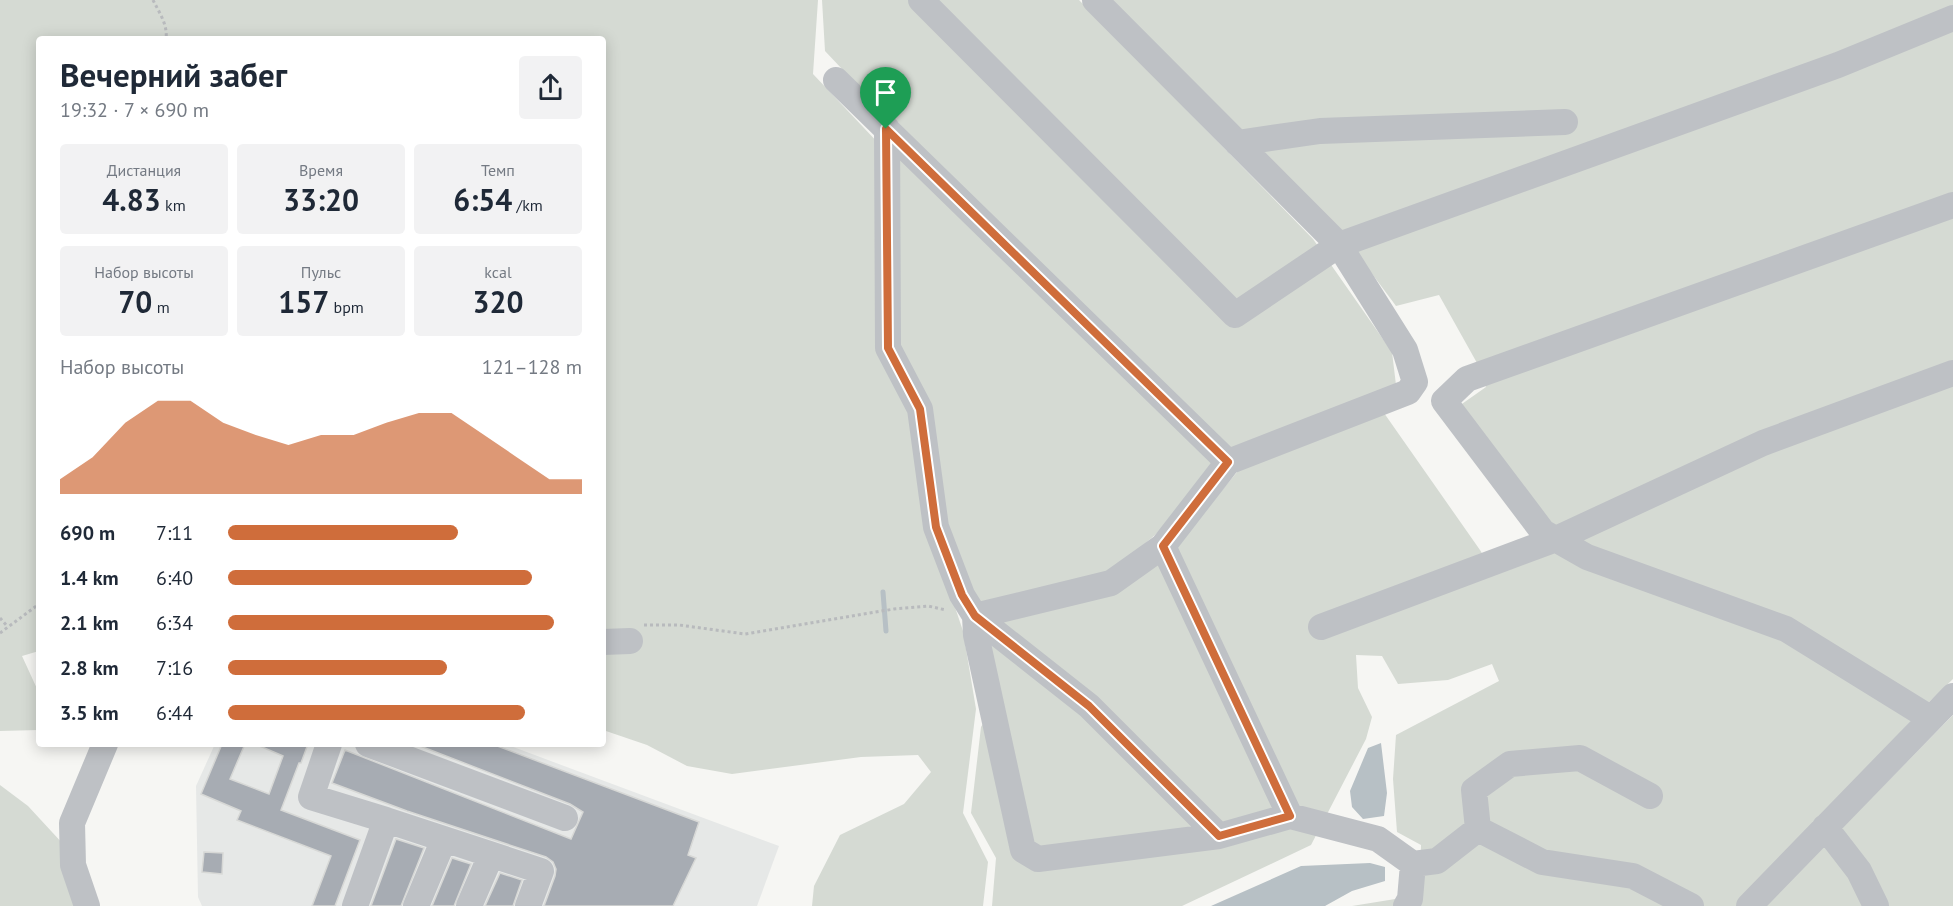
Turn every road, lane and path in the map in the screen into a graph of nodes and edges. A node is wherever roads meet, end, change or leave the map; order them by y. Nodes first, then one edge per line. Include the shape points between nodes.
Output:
1 (153, 0) edge
2 (921, 0) edge
3 (1095, 0) edge
4 (1953, 18) edge
5 (166, 36) edge
6 (836, 80) dead end
7 (1566, 122) dead end
8 (886, 129) junction
9 (1237, 143) junction
10 (1953, 205) edge
11 (1339, 245) junction
12 (1953, 373) edge
13 (1228, 462) junction
14 (1556, 539) junction
15 (1163, 546) junction
16 (36, 606) edge
17 (975, 616) junction
18 (0, 618) edge
19 (8, 627) junction
20 (1321, 627) dead end
21 (0, 633) edge
22 (633, 633) joint
23 (606, 641) edge
24 (1953, 696) edge
25 (1930, 718) junction
26 (104, 747) edge
27 (328, 747) edge
28 (376, 747) edge
29 (1650, 796) dead end
30 (1290, 816) junction
31 (565, 818) dead end
32 (386, 820) junction
33 (1825, 827) junction
34 (1478, 829) junction
35 (1219, 836) junction
36 (444, 839) junction
37 (491, 855) junction
38 (1413, 864) junction
39 (87, 906) edge
40 (355, 906) edge
41 (416, 906) edge
42 (469, 906) edge
43 (528, 906) edge
44 (1406, 906) edge
45 (1691, 906) edge
46 (1749, 906) edge
47 (1876, 906) edge

1 - 5 path
2 - 11 street via 1235,315
3 - 9 street
4 - 11 street via 1838,65
6 - 8 street
7 - 9 street via 1320,131
8 - 13 street
8 - 17 street via 888,348 920,409 936,527 962,595
9 - 11 street
10 - 14 street via 1467,380 1444,401 1543,532
11 - 13 street via 1405,350 1415,382 1408,392
12 - 14 street via 1763,443
13 - 15 street
14 - 20 street
14 - 25 street via 1587,557 1786,629
15 - 17 street via 1111,583
15 - 30 street
16 - 19 path
17 - 22 path via 928,606 745,634 679,626
17 - 35 street via 1089,706
17 - 35 street via 1023,850 1038,859
18 - 19 path
19 - 21 path
22 - 23 street
24 - 25 street
25 - 33 street
26 - 39 street via 72,823 73,865
27 - 32 street via 311,796
28 - 31 street
29 - 34 street via 1580,758 1510,764 1474,790
30 - 35 street
30 - 38 street via 1378,839
32 - 36 street
32 - 40 street
33 - 46 street
33 - 47 street via 1859,871
34 - 38 street via 1437,861
34 - 45 street via 1542,862 1633,876
36 - 37 street
36 - 41 street
37 - 42 street
37 - 43 street via 541,871
38 - 44 street

